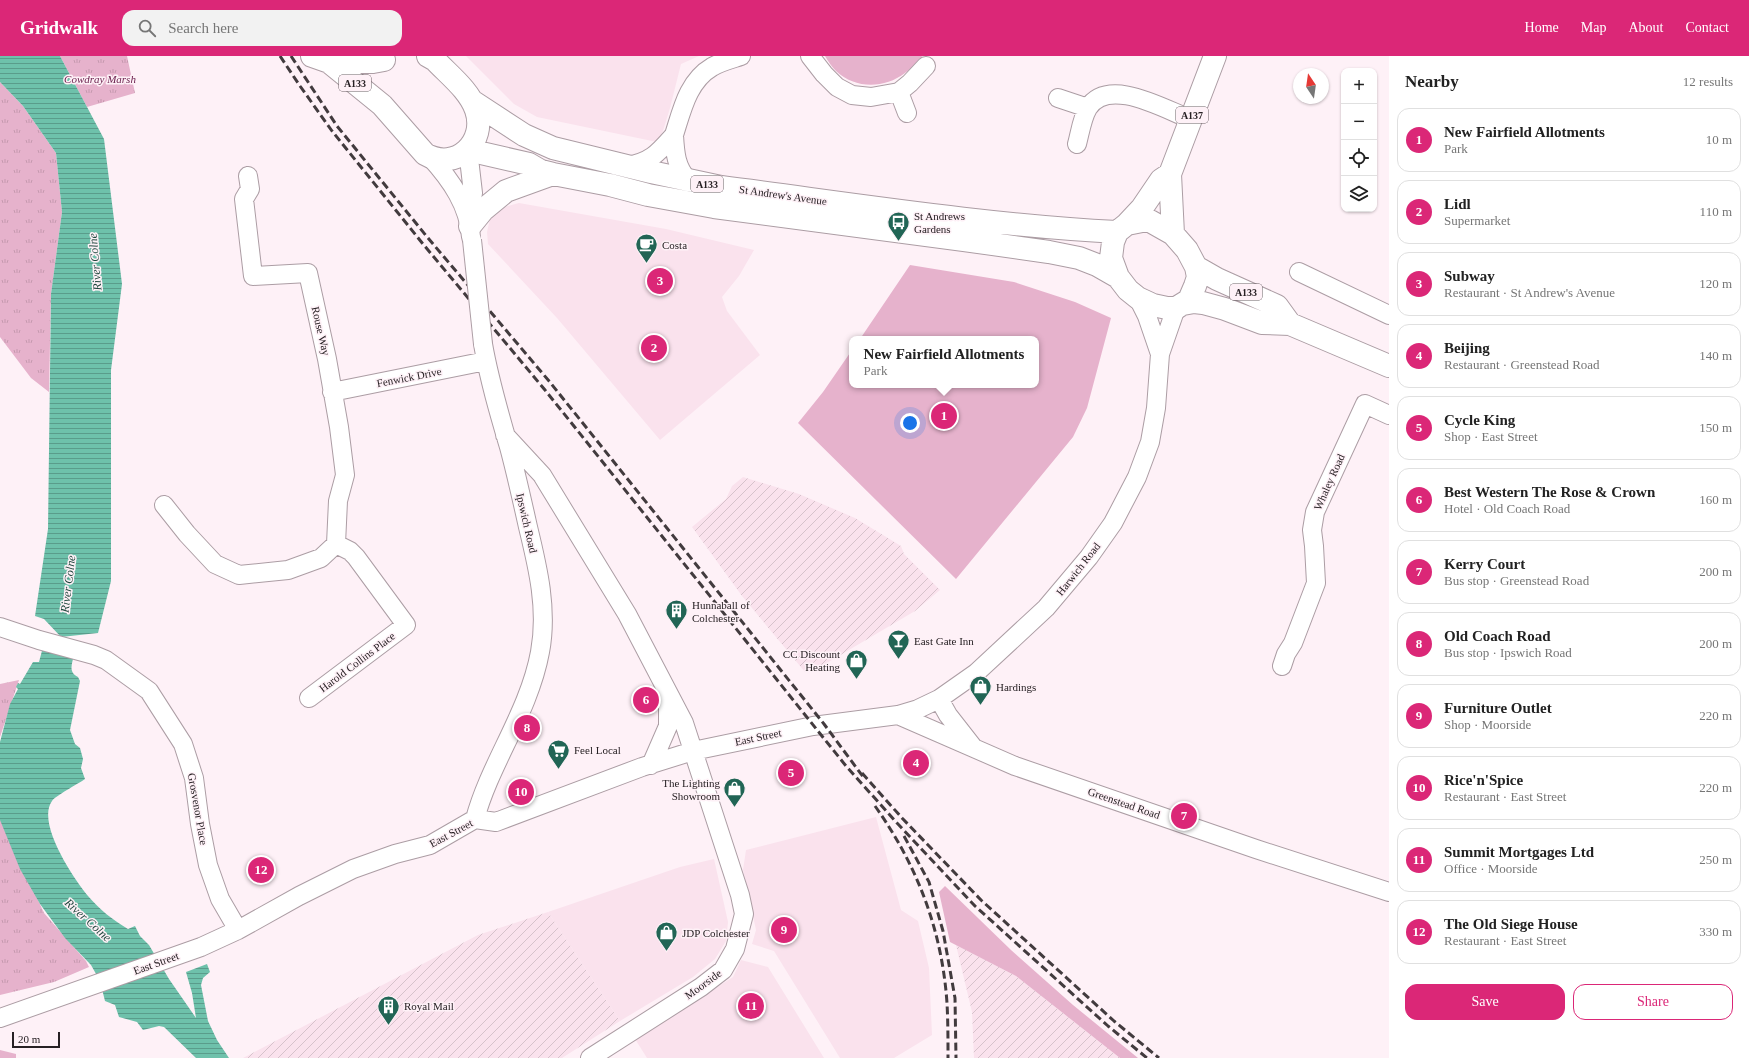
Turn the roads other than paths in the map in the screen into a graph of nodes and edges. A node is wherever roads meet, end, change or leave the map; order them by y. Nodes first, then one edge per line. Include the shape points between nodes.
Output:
1 (741, 56) edge
2 (810, 56) edge
3 (1215, 56) edge
4 (432, 57) edge
5 (387, 58) edge
6 (320, 59) edge
7 (926, 66) dead end
8 (898, 92) junction
9 (1058, 98) dead end
10 (472, 101) junction
11 (382, 105) junction
12 (1088, 108) junction
13 (907, 113) dead end
14 (1190, 119) junction
15 (674, 135) junction
16 (1077, 144) dead end
17 (468, 150) junction
18 (430, 157) junction
19 (627, 166) junction
20 (553, 174) junction
21 (1170, 174) junction
22 (248, 176) dead end
23 (688, 180) junction
24 (470, 228) junction
25 (1122, 228) junction
26 (1173, 234) junction
27 (1196, 267) junction
28 (1299, 272) dead end
29 (1118, 277) junction
30 (1138, 298) junction
31 (1180, 306) junction
32 (1389, 315) edge
33 (1290, 324) junction
34 (485, 353) junction
35 (1160, 354) junction
36 (1389, 366) edge
37 (332, 392) junction
38 (1389, 416) edge
39 (505, 435) junction
40 (164, 505) dead end
41 (336, 544) junction
42 (0, 627) edge
43 (1280, 657) dead end
44 (668, 695) junction
45 (308, 698) dead end
46 (939, 699) junction
47 (898, 715) junction
48 (975, 749) junction
49 (693, 751) junction
50 (650, 765) junction
51 (475, 819) junction
52 (1389, 892) edge
53 (238, 930) junction
54 (0, 1018) edge
55 (590, 1058) edge

1 - 15 street via 712,66 698,78 690,89
2 - 8 street via 837,87 852,95 870,97
3 - 14 main road, A137
4 - 10 main road, St Andrew's Avenue / A133
5 - 6 main road, A133 via 373,62
5 - 11 main road, A133 via 378,70 376,83 377,96
6 - 11 main road, A133
7 - 8 street
8 - 13 street
9 - 12 street
10 - 17 main road, A133 via 478,127 476,138
10 - 19 main road, St Andrew's Avenue / A133 via 538,142
11 - 18 main road, A133 via 418,147
12 - 14 street via 1099,97 1111,93 1132,96
12 - 16 street
14 - 21 main road, A137
15 - 19 street via 656,155 646,161
15 - 23 street via 676,160
17 - 18 main road via 449,159
17 - 20 main road, St Andrew's Avenue / A133 via 529,164
17 - 24 street, Ipswich Road via 473,193
18 - 24 street, Ipswich Road via 453,185
19 - 23 main road, St Andrew's Avenue / A133
20 - 24 main road via 506,191 483,210
20 - 29 main road, St Andrew's Avenue / A133 via 714,207 1049,252 1079,258
21 - 25 main road, A137 via 1161,180 1142,208
21 - 26 main road, A137
22 - 37 street, Rouse Way via 250,189 244,199 253,276 308,273 328,359
23 - 25 main road, St Andrew's Avenue / A133 via 722,187 1064,229
24 - 34 street, Ipswich Road, bridge
25 - 26 main road via 1150,221
25 - 29 main road via 1112,246 1111,258
26 - 27 main road via 1187,250
27 - 31 main road via 1198,277 1195,286 1189,300
27 - 33 main road, A133 via 1277,306
28 - 32 street
29 - 30 main road, St Andrew's Avenue / A133
30 - 31 main road via 1153,305
30 - 35 street, Harwich Road
31 - 33 main road, A133 via 1194,302 1203,303 1262,323
31 - 35 street, Harwich Road
33 - 36 main road, A133
34 - 37 street, Fenwick Drive
34 - 39 street, Ipswich Road
35 - 46 street, Harwich Road via 1156,408 1150,442 1137,478 1113,523 1089,557 1046,608 976,673
37 - 41 street, Rouse Way via 345,475 338,501
38 - 43 street, Whaley Road via 1365,404 1315,512 1312,530 1316,583 1293,643
39 - 44 street, Moorside via 542,475 627,614
39 - 51 street, Ipswich Road via 535,555 543,600 543,627 540,653 528,692 480,799
40 - 41 street via 215,564 239,575 288,570 321,558
41 - 45 street, Harold Collins Place via 356,557 406,625
42 - 53 street, Grosvenor Place via 106,660 149,691 183,744 194,778 208,865 220,899
44 - 49 street, Moorside via 684,723
44 - 50 street via 668,726
46 - 47 street, Harwich Road
46 - 48 street, Greenstead Road via 948,715
47 - 48 street, Greenstead Road
47 - 49 street, East Street via 813,726
48 - 52 street, Greenstead Road via 1015,766
49 - 50 street, East Street
49 - 55 street, Moorside via 740,895 744,914 735,948 723,970 701,987
50 - 51 street, East Street via 496,822
51 - 53 street, East Street via 430,845 353,869
53 - 54 street, East Street via 201,946

